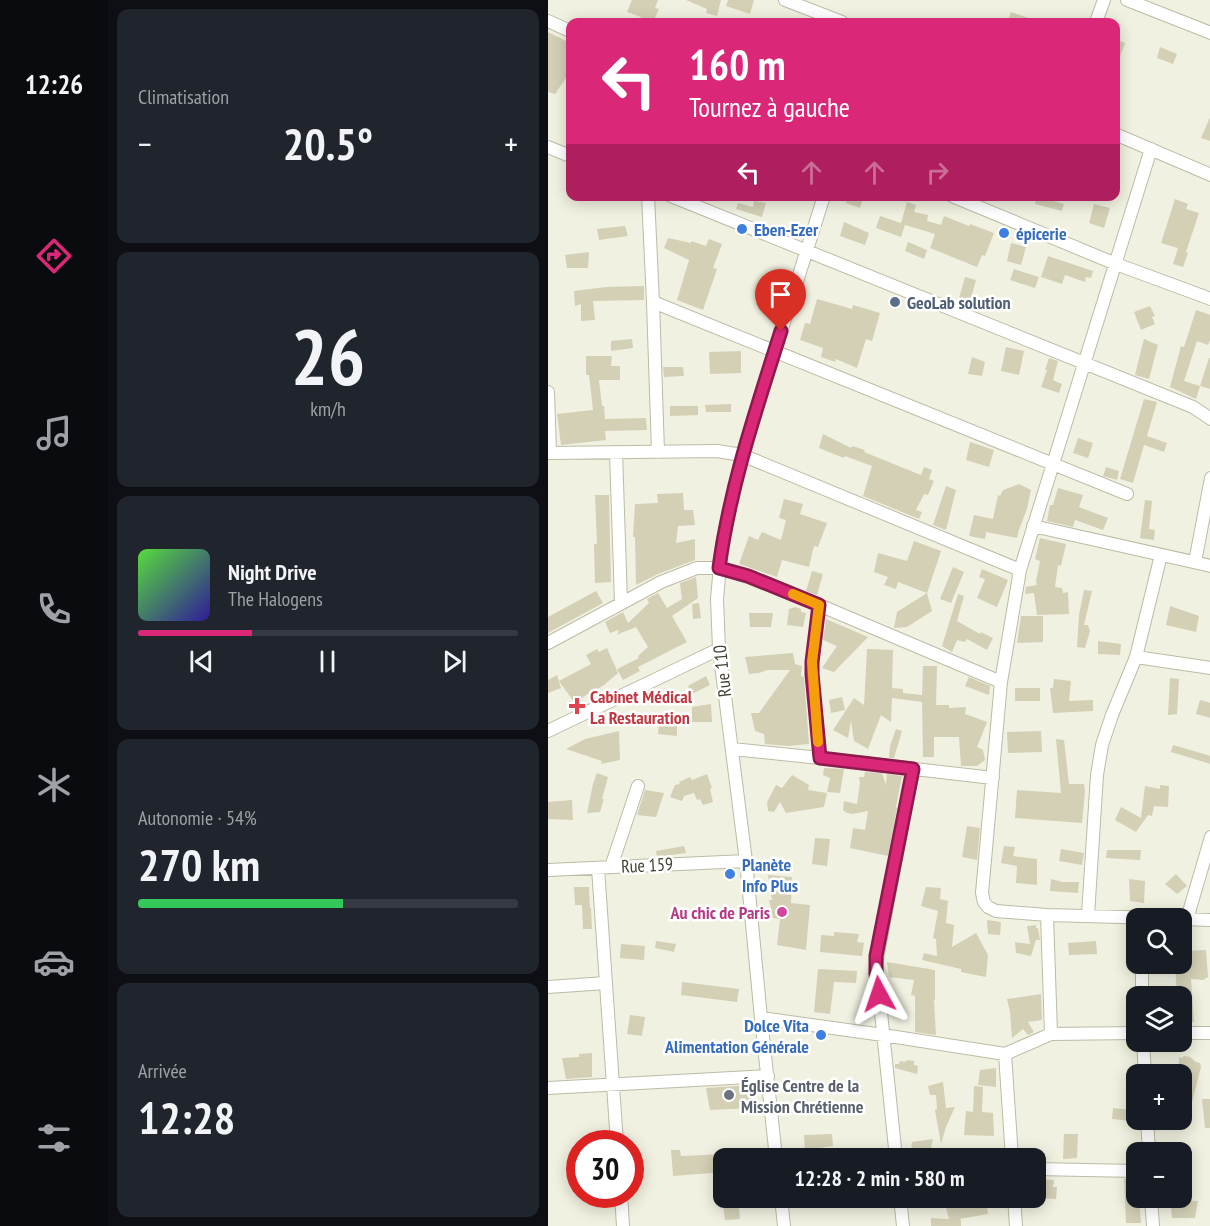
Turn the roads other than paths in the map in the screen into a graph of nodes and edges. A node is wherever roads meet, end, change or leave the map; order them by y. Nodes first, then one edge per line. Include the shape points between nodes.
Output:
1 (785, 0) edge
2 (1104, 0) edge
3 (1127, 0) edge
4 (832, 18) edge
5 (1097, 18) edge
6 (548, 21) edge
7 (566, 29) edge
8 (1211, 33) edge
9 (1120, 136) edge
10 (548, 147) edge
11 (1151, 149) junction
12 (566, 154) edge
13 (1211, 175) edge
14 (648, 201) edge
15 (683, 201) edge
16 (822, 201) edge
17 (964, 201) edge
18 (806, 251) junction
19 (1116, 264) junction
20 (1211, 299) edge
21 (653, 302) junction
22 (774, 351) junction
23 (1084, 363) junction
24 (548, 392) edge
25 (1211, 419) edge
26 (616, 452) junction
27 (658, 452) junction
28 (549, 453) edge
29 (742, 455) junction
30 (1052, 464) junction
31 (1211, 478) edge
32 (1127, 494) dead end
33 (1033, 526) junction
34 (1161, 555) junction
35 (1195, 562) junction
36 (1211, 566) edge
37 (719, 568) junction
38 (1020, 570) junction
39 (621, 602) junction
40 (819, 605) junction
41 (548, 643) edge
42 (719, 649) junction
43 (1136, 657) junction
44 (1211, 668) edge
45 (1001, 682) junction
46 (548, 731) edge
47 (732, 749) junction
48 (820, 758) junction
49 (913, 769) junction
50 (993, 778) junction
51 (638, 786) dead end
52 (1211, 837) edge
53 (746, 861) junction
54 (611, 867) junction
55 (598, 868) junction
56 (548, 870) edge
57 (1188, 908) edge
58 (1047, 915) junction
59 (1088, 915) junction
60 (1126, 917) edge
61 (1192, 919) edge
62 (1211, 920) edge
63 (606, 983) junction
64 (548, 987) edge
65 (761, 1018) junction
66 (1126, 1033) edge
67 (1192, 1033) edge
68 (1211, 1033) edge
69 (1051, 1034) junction
70 (883, 1035) junction
71 (1005, 1054) junction
72 (768, 1076) junction
73 (613, 1084) junction
74 (548, 1088) edge
75 (616, 1130) edge
76 (775, 1148) edge
77 (895, 1148) edge
78 (1011, 1148) edge
79 (1046, 1169) edge
80 (1126, 1171) edge
81 (622, 1208) edge
82 (782, 1208) edge
83 (901, 1208) edge
84 (1015, 1208) edge
85 (1152, 1208) edge
86 (623, 1226) edge
87 (784, 1226) edge
88 (903, 1226) edge
89 (1016, 1226) edge
90 (1153, 1226) edge

1 - 4 street
2 - 5 street
3 - 8 street
6 - 7 street
9 - 11 street
10 - 12 street
11 - 13 street
11 - 19 street
14 - 21 street
15 - 18 street
16 - 18 street, Rue 110
17 - 19 street
18 - 22 street, Rue 110
18 - 23 street
19 - 20 street
19 - 23 street
21 - 22 street
21 - 27 street
22 - 29 street, Rue 110
22 - 30 street
23 - 25 street via 1193,407
23 - 30 street
24 - 28 street
26 - 27 street
26 - 28 street
26 - 39 street
27 - 29 street via 717,451
29 - 37 street, Rue 110
29 - 38 street
30 - 32 street
30 - 33 street
31 - 35 street
33 - 34 street
33 - 38 street
34 - 35 street
34 - 43 street
35 - 36 street
37 - 39 street via 697,568
37 - 40 street
37 - 42 street, Rue 110
38 - 45 street
39 - 41 street
40 - 45 street
40 - 48 street via 812,674
42 - 46 street
42 - 47 street, Rue 110
43 - 44 street
43 - 59 street via 1102,745
45 - 50 street
47 - 48 street
47 - 53 street, Rue 110
48 - 49 street
49 - 50 street
49 - 70 street via 876,956
50 - 58 street via 984,902 996,911
51 - 54 street
52 - 57 street
53 - 54 street, Rue 159
53 - 65 street, Rue 110
54 - 55 street, Rue 159
55 - 56 street, Rue 159
55 - 63 street
58 - 59 street
58 - 69 street
59 - 60 street
61 - 62 street
63 - 64 street
63 - 73 street
65 - 70 street
65 - 72 street, Rue 110
66 - 69 street
67 - 68 street
69 - 71 street
70 - 71 street
70 - 77 street
71 - 78 street
72 - 73 street
72 - 76 street, Rue 110
73 - 74 street
73 - 75 street
79 - 80 street
81 - 86 street
82 - 87 street
83 - 88 street
84 - 89 street
85 - 90 street

